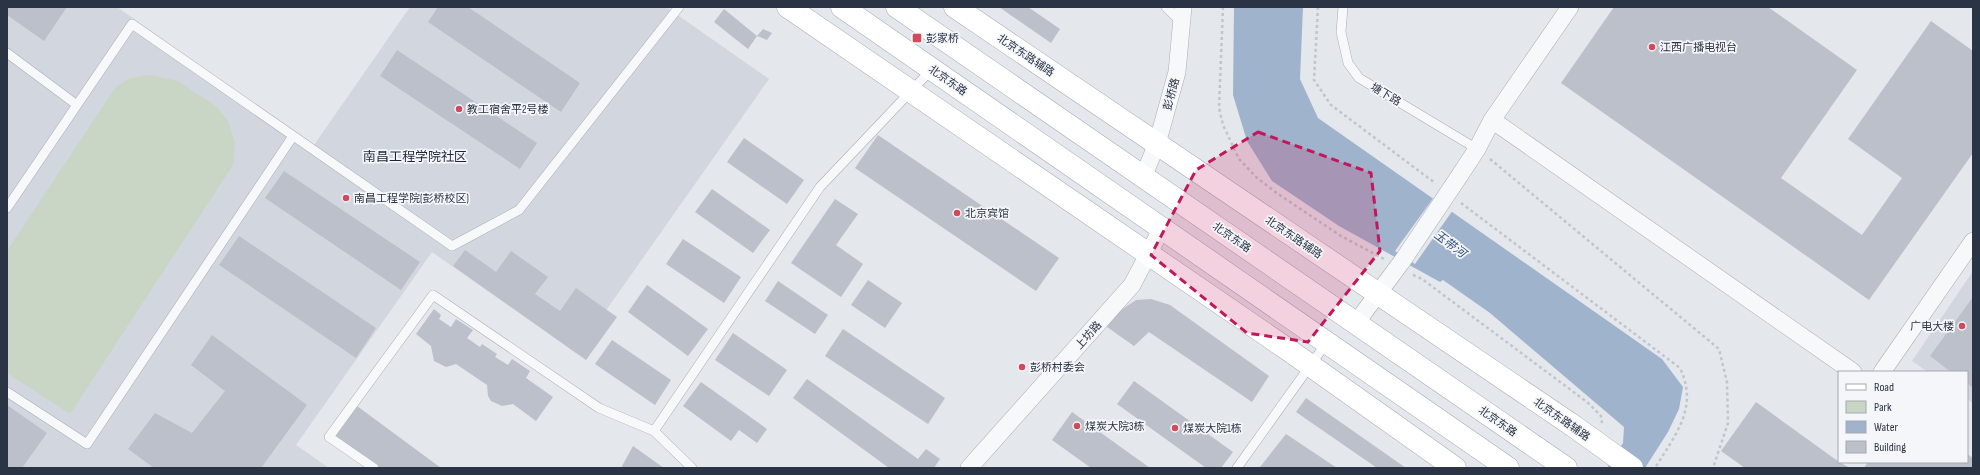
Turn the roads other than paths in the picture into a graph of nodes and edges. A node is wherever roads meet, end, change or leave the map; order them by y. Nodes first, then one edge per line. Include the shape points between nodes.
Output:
1 (679, 7) edge
2 (788, 7) edge
3 (842, 7) edge
4 (897, 7) edge
5 (955, 7) edge
6 (1166, 7) edge
7 (1343, 7) edge
8 (1570, 7) edge
9 (1182, 15) edge
10 (7, 53) edge
11 (932, 69) junction
12 (911, 91) junction
13 (77, 105) junction
14 (1492, 120) junction
15 (293, 136) junction
16 (1158, 144) junction
17 (1477, 148) junction
18 (1143, 176) junction
19 (7, 208) edge
20 (1162, 228) junction
21 (1973, 241) edge
22 (1148, 254) junction
23 (1377, 293) junction
24 (1356, 323) junction
25 (1327, 342) junction
26 (1310, 365) junction
27 (1852, 371) edge
28 (1883, 371) edge
29 (7, 392) edge
30 (654, 431) junction
31 (374, 468) edge
32 (692, 468) edge
33 (969, 468) edge
34 (1237, 468) edge
35 (1455, 468) edge
36 (1508, 468) edge
37 (1566, 468) edge
38 (1632, 468) edge

1 - 15 lane via 519,210 452,246
2 - 12 main road
3 - 11 main road, 北京东路
4 - 18 main road, 北京东路
5 - 16 main road, 北京东路辅路
6 - 9 lane
7 - 17 lane, 塘下路 via 1340,32 1348,63 1359,78
8 - 14 street
9 - 16 street, 彭桥路 via 1177,72
10 - 13 lane
11 - 12 lane
11 - 20 main road, 北京东路
12 - 22 main road
12 - 30 lane via 820,188
13 - 15 lane via 132,24
13 - 19 lane
14 - 17 street
14 - 27 street
15 - 29 lane via 86,444
16 - 18 street, 彭桥路
16 - 23 main road, 北京东路辅路
17 - 23 street, bridge via 1403,260
18 - 24 main road, 北京东路
20 - 22 street, 上坊路
20 - 25 main road, 北京东路
21 - 28 street
22 - 26 main road
22 - 33 street, 上坊路 via 1132,285
23 - 24 street
23 - 38 main road, 北京东路辅路, bridge
24 - 37 main road, 北京东路
25 - 26 lane
25 - 36 main road, 北京东路
26 - 34 lane
26 - 35 main road
30 - 31 lane via 599,408 433,295 329,437
30 - 32 lane

